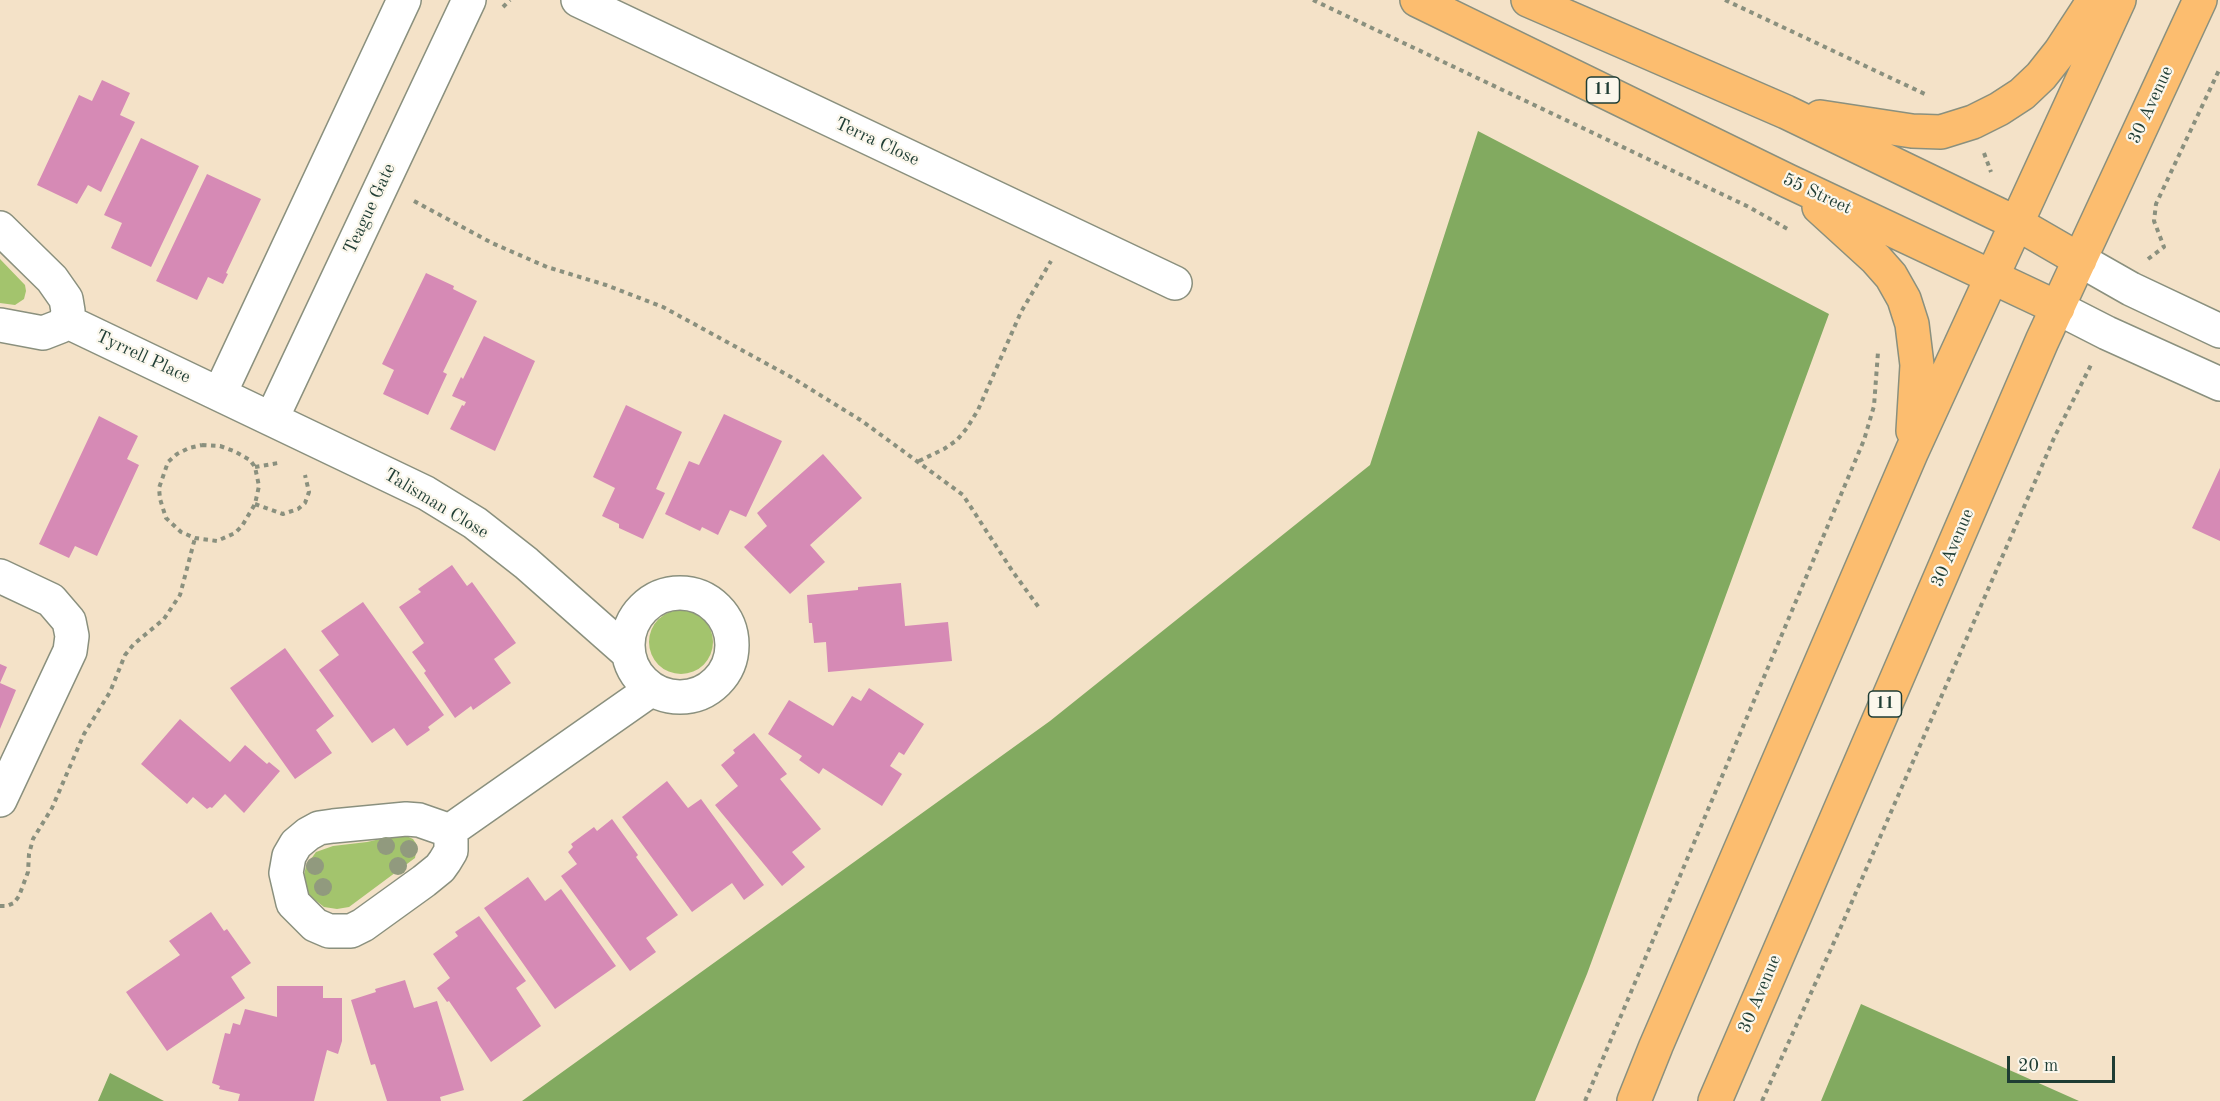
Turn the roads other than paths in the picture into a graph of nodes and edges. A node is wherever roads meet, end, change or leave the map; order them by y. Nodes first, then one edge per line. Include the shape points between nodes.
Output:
1 (404, 0) edge
2 (469, 0) edge
3 (578, 0) edge
4 (1417, 0) edge
5 (1528, 0) edge
6 (2094, 0) edge
7 (2119, 0) edge
8 (2200, 0) edge
9 (1786, 112) junction
10 (1788, 181) junction
11 (2016, 223) junction
12 (0, 228) edge
13 (2080, 260) junction
14 (1991, 276) junction
15 (1175, 283) dead end
16 (2058, 308) junction
17 (66, 321) junction
18 (0, 325) edge
19 (2220, 331) edge
20 (2220, 384) edge
21 (220, 393) junction
22 (272, 418) junction
23 (1912, 451) junction
24 (0, 576) edge
25 (628, 653) junction
26 (652, 689) junction
27 (0, 800) edge
28 (448, 832) junction
29 (1634, 1101) edge
30 (1715, 1101) edge

1 - 21 street
2 - 22 street, Teague Gate
3 - 15 street, Terra Close
4 - 10 main road, 55 Street / 11
5 - 9 main road
6 - 9 main road via 2041,76 1999,110 1973,122 1941,132 1912,131
7 - 11 main road
8 - 13 main road, 30 Avenue
9 - 11 main road
10 - 14 main road, 55 Street / 11
10 - 23 main road via 1876,259 1904,299 1912,324 1917,365
11 - 13 main road
11 - 14 main road
12 - 17 street via 63,292 68,305
13 - 16 main road, 30 Avenue / 11
13 - 19 street
14 - 16 main road, 55 Street / 11
14 - 23 main road
16 - 20 street, 55 Street
16 - 30 main road, 30 Avenue / 11
17 - 18 street via 43,333
17 - 21 street, Tyrrell Place
21 - 22 street, Talisman Close
22 - 25 street, Talisman Close via 426,493 475,523 563,593
23 - 29 main road
24 - 27 street via 51,600 69,621 72,636 70,651
25 - 26 street via 632,667
25 - 26 street via 628,635 634,618 645,605 661,596 678,592 696,594 712,602 724,615 733,649 718,682 686,697
26 - 28 street
28 - 28 street via 432,824 405,819 333,826 308,834 289,856 286,873 293,903 309,920 328,931 363,925 440,868 451,851

